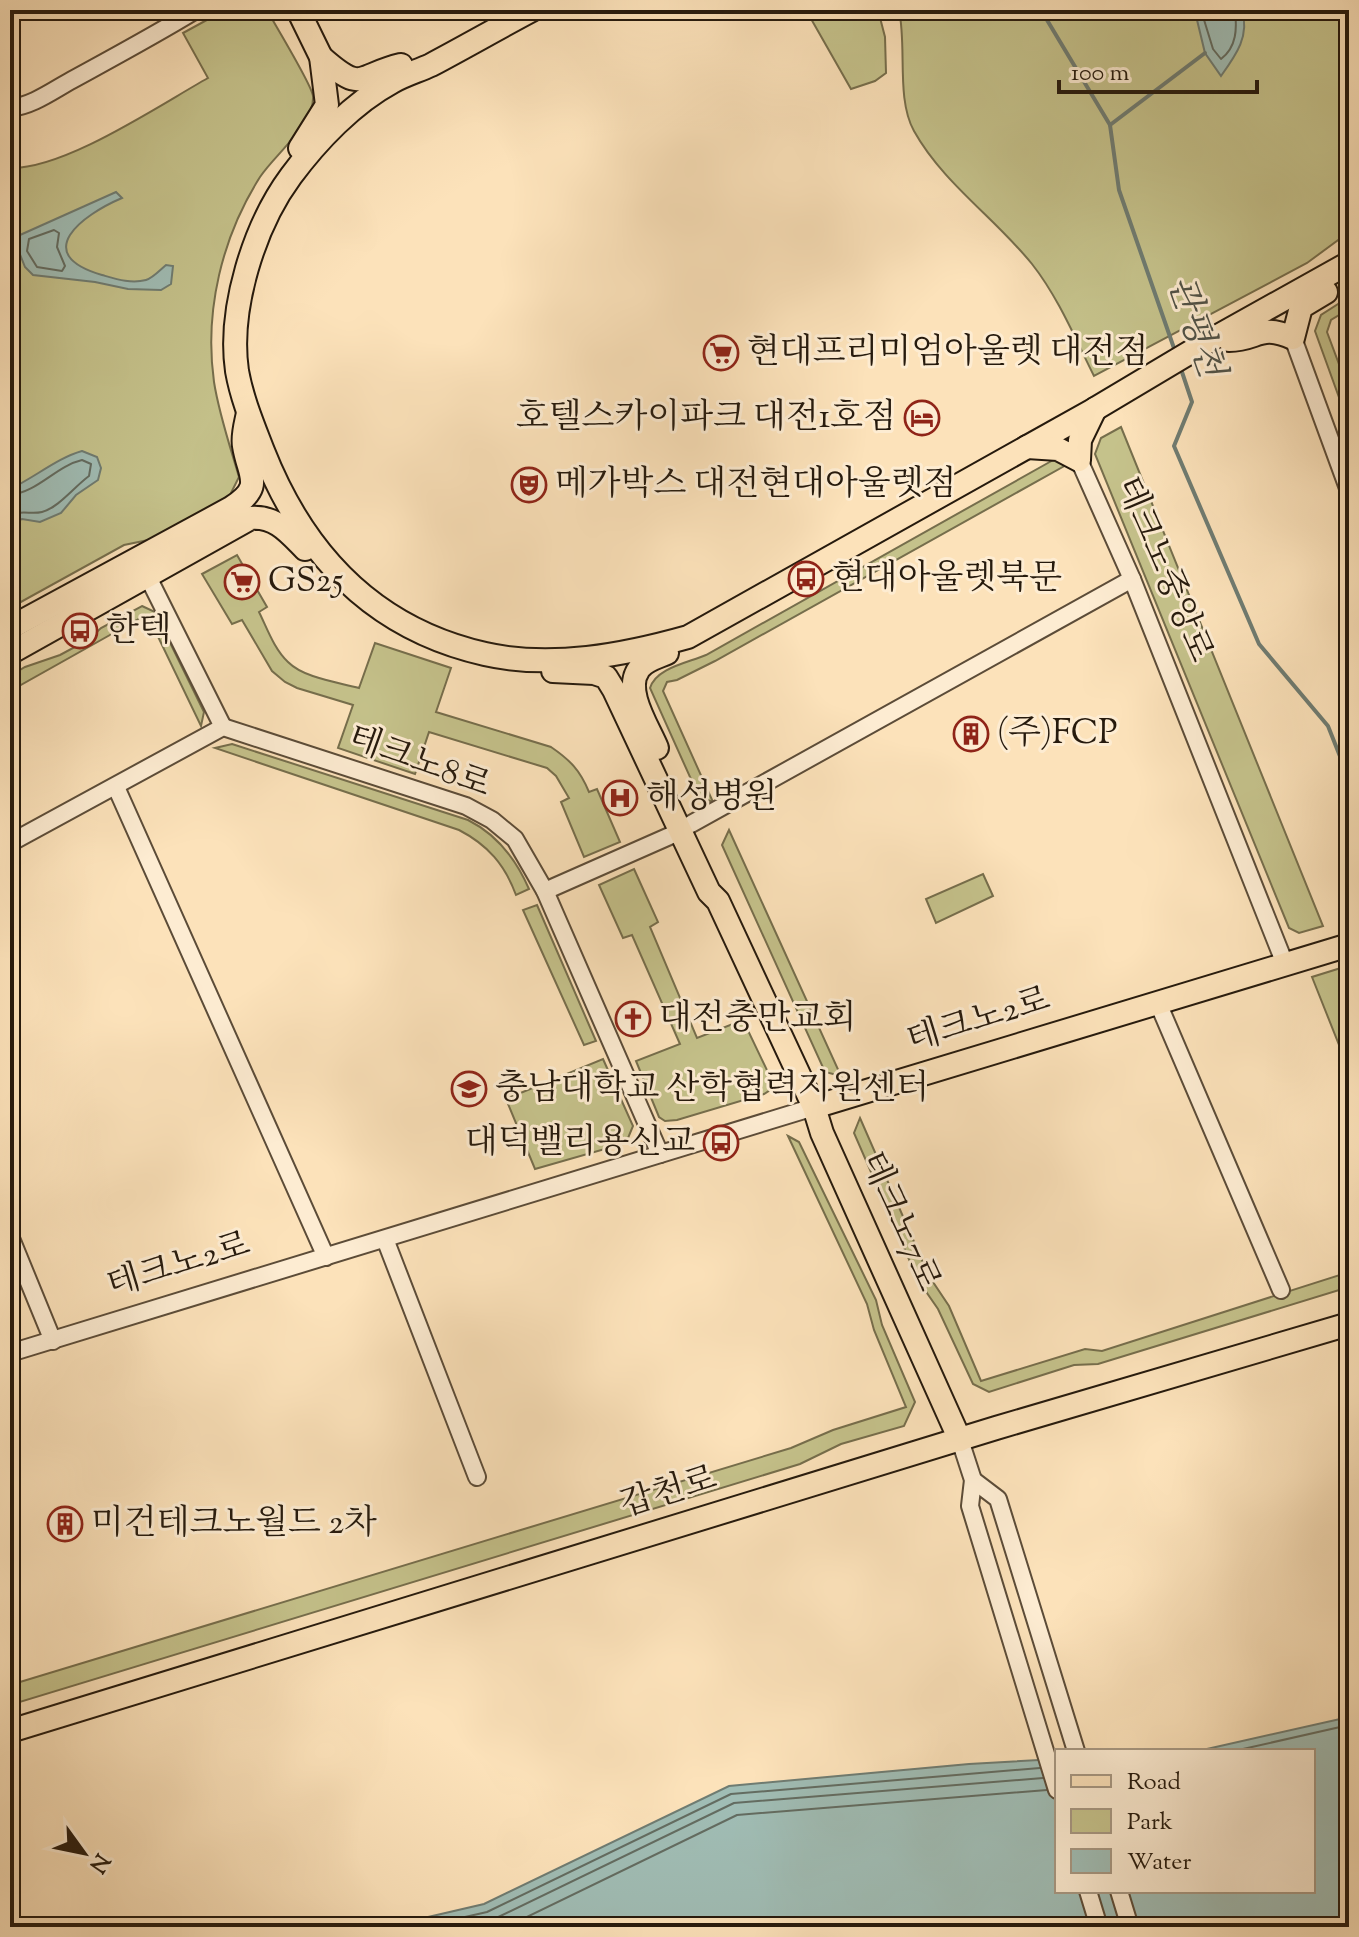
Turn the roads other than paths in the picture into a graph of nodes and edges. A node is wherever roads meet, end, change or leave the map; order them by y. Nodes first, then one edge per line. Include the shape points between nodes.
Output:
1 (196, 10) edge
2 (298, 10) edge
3 (532, 10) edge
4 (321, 57) junction
5 (430, 65) junction
6 (10, 108) edge
7 (291, 176) junction
8 (1349, 263) edge
9 (1349, 274) edge
10 (1261, 323) junction
11 (1293, 338) junction
12 (1102, 404) junction
13 (248, 412) junction
14 (1027, 447) junction
15 (1342, 454) edge
16 (1079, 460) junction
17 (1349, 491) edge
18 (234, 516) junction
19 (334, 571) junction
20 (147, 575) junction
21 (1132, 579) junction
22 (10, 628) edge
23 (688, 637) junction
24 (10, 653) edge
25 (521, 661) junction
26 (223, 727) junction
27 (116, 787) junction
28 (686, 828) junction
29 (10, 843) edge
30 (545, 891) junction
31 (1343, 946) edge
32 (1285, 964) junction
33 (1158, 1003) junction
34 (814, 1107) junction
35 (660, 1154) junction
36 (10, 1236) edge
37 (385, 1239) junction
38 (326, 1257) junction
39 (1281, 1290) dead end
40 (1349, 1324) edge
41 (53, 1341) junction
42 (10, 1353) edge
43 (960, 1440) junction
44 (477, 1477) dead end
45 (973, 1480) junction
46 (10, 1731) edge
47 (1075, 1749) edge
48 (1055, 1783) edge
49 (1089, 1893) edge
50 (1120, 1893) edge
51 (1099, 1927) edge
52 (1130, 1927) edge

1 - 6 street via 43,96
2 - 4 main road
3 - 5 main road
4 - 5 main road via 355,80 398,65
4 - 7 main road via 327,105 299,149
5 - 7 main road via 390,83 345,116
7 - 13 main road via 256,238 245,278 237,323 237,369
8 - 10 main road
9 - 11 main road via 1301,307
10 - 11 main road
10 - 12 main road via 1209,341
11 - 15 street
12 - 14 main road
12 - 16 main road via 1080,440
13 - 18 main road via 243,445 254,479
13 - 19 main road via 286,503
14 - 16 main road via 1058,449
14 - 23 main road
15 - 17 street
16 - 21 street, 테크노중앙로
18 - 19 main road via 265,517
18 - 20 main road
18 - 22 main road
19 - 25 main road via 417,630 483,654
20 - 24 main road
20 - 26 street
21 - 28 street
21 - 32 street, 테크노중앙로
23 - 25 main road via 638,651
23 - 28 main road, 테크노7로 via 639,669 634,684
25 - 28 main road, 테크노7로 via 548,671 606,677
26 - 27 street
26 - 30 street, 테크노8로 via 466,806 515,839
27 - 29 street
27 - 38 street
28 - 30 street
28 - 34 main road, 테크노7로 via 709,892 718,901
30 - 35 street, 테크노8로
31 - 32 main road, 테크노2로
32 - 33 main road, 테크노2로
33 - 34 main road, 테크노2로
33 - 39 street
34 - 35 street, 테크노2로
34 - 43 main road, 테크노7로
35 - 37 street, 테크노2로
36 - 41 street
37 - 38 street, 테크노2로
37 - 44 street
38 - 41 street, 테크노2로
40 - 43 main road, 갑천로
41 - 42 street, 테크노2로
43 - 45 street
43 - 46 main road, 갑천로
45 - 47 street via 998,1499
45 - 48 street via 970,1506
49 - 51 street
50 - 52 street

